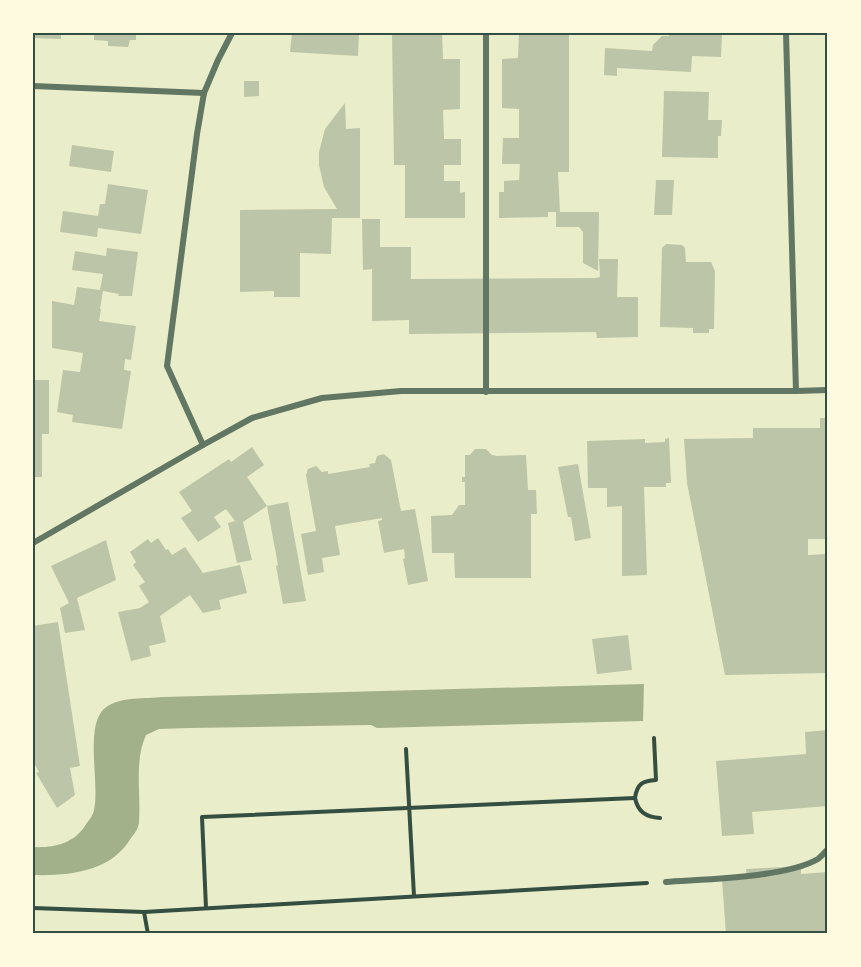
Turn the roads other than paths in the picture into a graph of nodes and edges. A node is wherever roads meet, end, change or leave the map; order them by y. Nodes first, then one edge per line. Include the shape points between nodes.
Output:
1 (232, 33) edge
2 (486, 33) edge
3 (786, 33) edge
4 (33, 86) edge
5 (204, 93) junction
6 (828, 390) edge
7 (796, 391) junction
8 (486, 392) junction
9 (202, 445) junction
10 (33, 543) edge
11 (828, 849) edge
12 (666, 882) road end

1 - 5 street
2 - 8 street
3 - 7 street
4 - 5 street
5 - 9 street via 167,366
6 - 7 street
7 - 8 street
8 - 9 street via 401,392 322,398 252,418
9 - 10 street
11 - 12 street via 818,859 791,869

